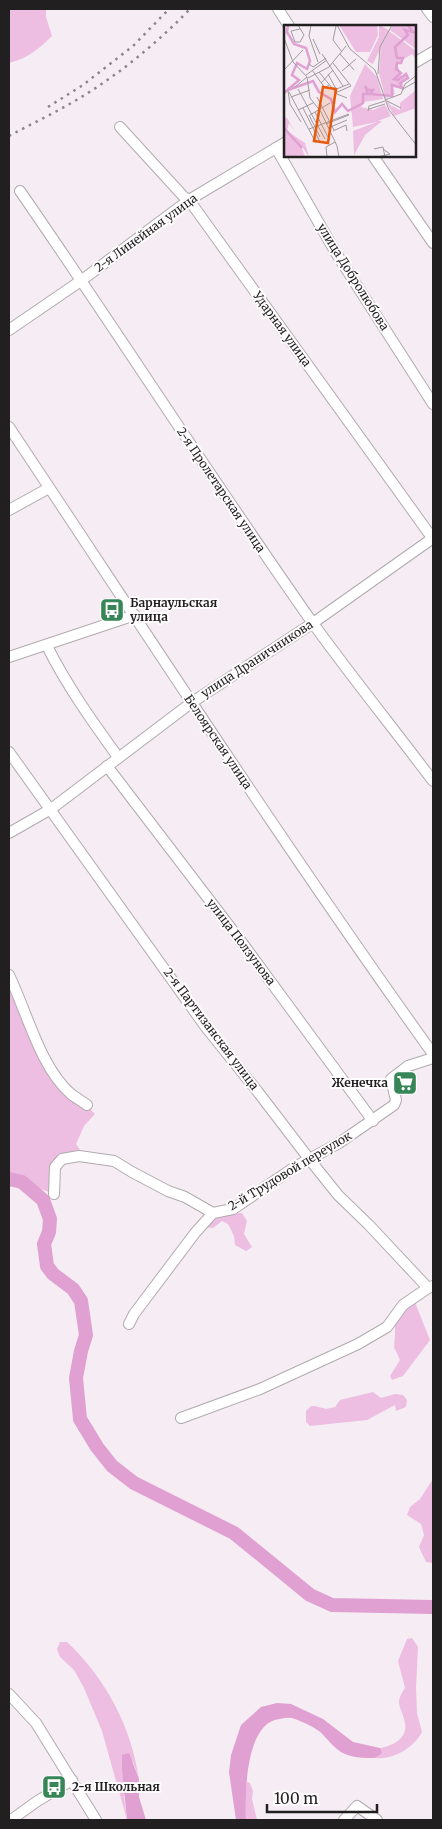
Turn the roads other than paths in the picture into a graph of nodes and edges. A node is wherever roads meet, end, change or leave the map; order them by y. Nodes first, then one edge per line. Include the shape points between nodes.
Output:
1 (278, 9) edge
2 (427, 9) edge
3 (433, 17) edge
4 (288, 25) edge
5 (433, 52) edge
6 (417, 61) edge
7 (120, 127) dead end
8 (284, 143) edge
9 (276, 148) junction
10 (374, 158) edge
11 (20, 191) dead end
12 (189, 200) junction
13 (433, 243) edge
14 (82, 280) junction
15 (9, 330) edge
16 (433, 404) edge
17 (9, 427) edge
18 (49, 488) junction
19 (9, 510) edge
20 (433, 539) edge
21 (135, 615) junction
22 (313, 623) junction
23 (47, 646) junction
24 (9, 658) edge
25 (191, 703) junction
26 (9, 752) edge
27 (118, 757) junction
28 (107, 766) junction
29 (433, 781) edge
30 (51, 808) junction
31 (9, 833) edge
32 (9, 975) edge
33 (433, 1054) edge
34 (433, 1058) edge
35 (87, 1105) dead end
36 (373, 1121) junction
37 (310, 1160) junction
38 (54, 1194) dead end
39 (213, 1213) junction
40 (430, 1287) edge
41 (129, 1324) dead end
42 (181, 1418) dead end
43 (9, 1694) edge
44 (72, 1780) junction
45 (11, 1820) edge
46 (96, 1820) edge
47 (344, 1820) edge
48 (377, 1820) edge

1 - 4 street
2 - 3 street
5 - 6 street
7 - 12 street, Ударная улица
8 - 9 street, 2-я Линейная улица
9 - 12 street, 2-я Линейная улица
9 - 16 street, улица Добролюбова via 336,253
10 - 13 street
11 - 14 street, 2-я Пролетарская улица
12 - 14 street, 2-я Линейная улица
12 - 20 street, Ударная улица
14 - 15 street, 2-я Линейная улица
14 - 22 street, 2-я Пролетарская улица via 187,441
17 - 18 street, Белоярская улица
18 - 19 street
18 - 21 street, Белоярская улица
20 - 22 street, улица Драничникова
21 - 23 street
21 - 25 street, Белоярская улица
22 - 25 street, улица Драничникова
22 - 29 street, 2-я Пролетарская улица
23 - 24 street
23 - 27 street via 76,698
25 - 27 street, улица Драничникова
25 - 33 street, Белоярская улица
26 - 30 street, 2-я Партизанская улица
27 - 28 street, улица Драничникова
28 - 30 street, улица Драничникова
28 - 36 street, улица Ползунова
30 - 31 street, улица Драничникова
30 - 37 street, 2-я Партизанская улица via 205,1026
32 - 35 street via 48,1066 71,1094
34 - 36 street, 2-й Трудовой переулок via 408,1066 391,1079 396,1100 394,1106
36 - 37 street, 2-й Трудовой переулок
37 - 39 street, 2-й Трудовой переулок via 233,1209
37 - 40 street, 2-я Партизанская улица via 338,1195
38 - 39 street via 55,1167 62,1159 79,1156 114,1161
39 - 41 street, 2-й Трудовой переулок via 194,1233
40 - 42 street via 402,1305 387,1327 358,1344 260,1389
43 - 44 street via 36,1723
44 - 45 street
44 - 46 street
47 - 48 street via 357,1806

